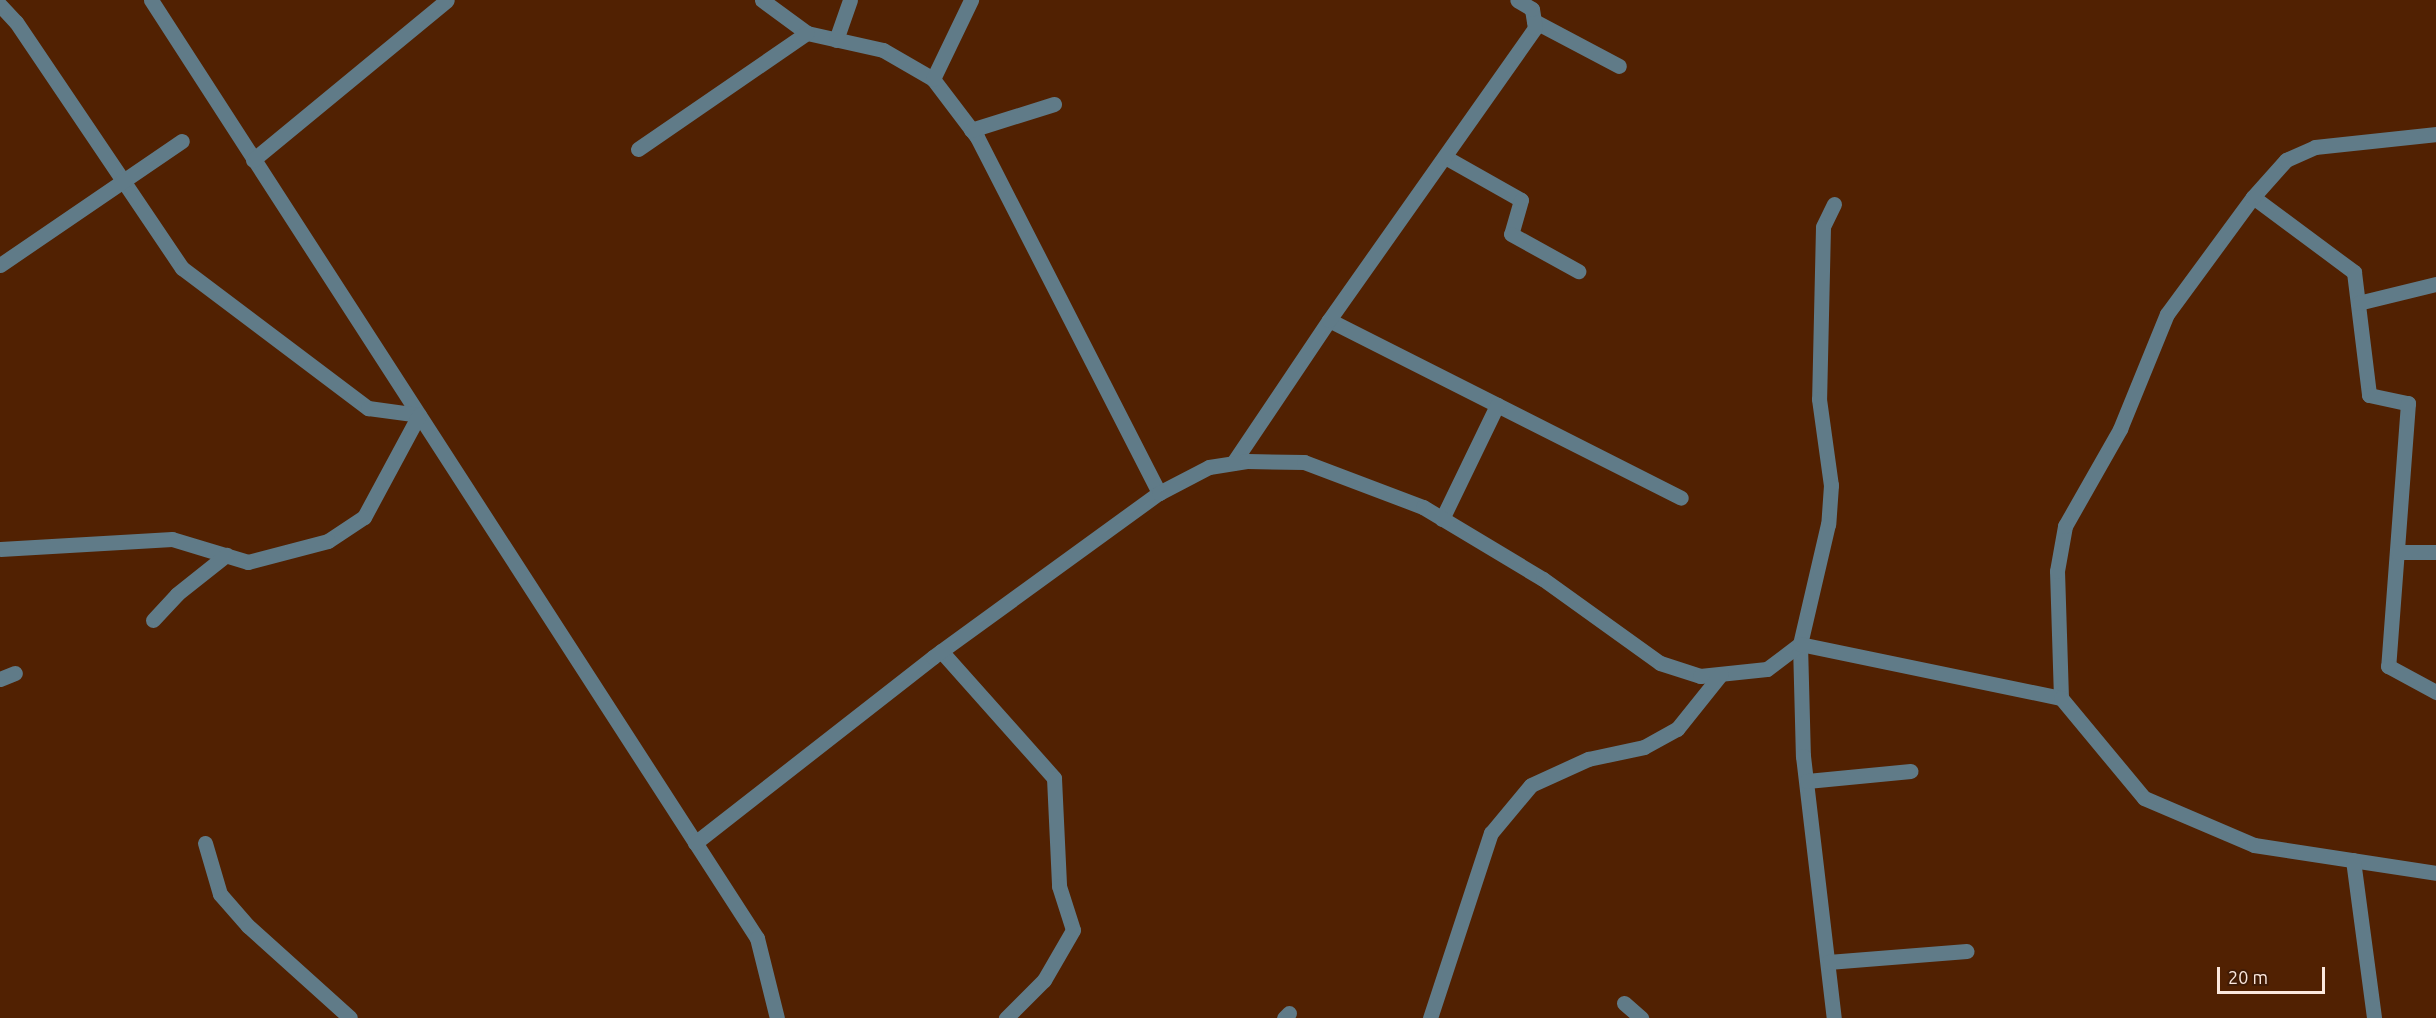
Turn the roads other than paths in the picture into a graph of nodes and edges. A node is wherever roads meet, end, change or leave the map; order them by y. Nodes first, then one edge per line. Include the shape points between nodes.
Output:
1 (151, 0) edge
2 (447, 0) edge
3 (762, 0) edge
4 (850, 0) edge
5 (971, 0) edge
6 (1517, 0) edge
7 (0, 4) edge
8 (1534, 21) junction
9 (807, 33) junction
10 (836, 40) junction
11 (1619, 66) dead end
12 (933, 79) junction
13 (1054, 104) dead end
14 (971, 130) junction
15 (2436, 134) edge
16 (182, 141) dead end
17 (638, 150) dead end
18 (1445, 157) junction
19 (253, 160) junction
20 (123, 181) junction
21 (2253, 197) junction
22 (1834, 204) dead end
23 (0, 265) edge
24 (1578, 272) dead end
25 (2436, 284) edge
26 (2358, 303) junction
27 (1329, 320) junction
28 (1497, 405) junction
29 (419, 415) junction
30 (1233, 463) junction
31 (1159, 493) junction
32 (1682, 498) dead end
33 (1442, 519) junction
34 (0, 549) edge
35 (2397, 552) junction
36 (2436, 552) edge
37 (226, 555) junction
38 (153, 620) dead end
39 (1800, 644) junction
40 (941, 651) junction
41 (15, 673) dead end
42 (1721, 674) junction
43 (0, 679) edge
44 (2436, 692) edge
45 (2061, 698) junction
46 (1911, 771) dead end
47 (1806, 782) junction
48 (205, 843) dead end
49 (695, 843) junction
50 (2354, 860) junction
51 (2436, 873) edge
52 (1967, 951) dead end
53 (1828, 962) junction
54 (1624, 1003) dead end
55 (350, 1018) edge
56 (777, 1018) edge
57 (1006, 1018) edge
58 (1430, 1018) edge
59 (1641, 1018) edge
60 (1834, 1018) edge
61 (2374, 1018) edge

1 - 19 street
2 - 19 street
3 - 9 street
4 - 10 street
5 - 12 street
6 - 8 street via 1532,9
7 - 20 street
8 - 11 street
8 - 18 street via 1535,28
9 - 10 street
9 - 17 street
10 - 12 street via 883,50
12 - 14 street
13 - 14 street
14 - 31 street
15 - 21 street via 2315,147 2286,160
16 - 20 street
18 - 24 street via 1521,200 1511,234
18 - 27 street
19 - 29 street
20 - 23 street
20 - 29 street via 182,268 368,408
21 - 26 street via 2354,272
21 - 45 street via 2167,314 2120,429 2065,526 2057,571
22 - 39 street via 1823,227 1819,399 1831,485 1828,524
25 - 26 street
26 - 35 street via 2368,395 2408,403
27 - 28 street
27 - 30 street
28 - 32 street
28 - 33 street
29 - 37 street via 364,517 316,544 248,562
29 - 49 street
30 - 31 street via 1209,466
30 - 33 street via 1304,462 1423,507
31 - 40 street
33 - 42 street via 1543,579 1660,663 1700,676
34 - 37 street via 172,539
35 - 36 street
35 - 44 street via 2388,666
37 - 38 street via 177,594
39 - 42 street via 1767,669
39 - 45 street
39 - 47 street
40 - 49 street
40 - 57 street via 1054,778 1059,886 1072,930 1044,980
41 - 43 street
42 - 58 street via 1677,729 1644,747 1588,759 1531,784 1491,833
45 - 50 street via 2144,798 2254,845
46 - 47 street
47 - 53 street
48 - 55 street via 220,894 248,926
49 - 56 street via 757,938
50 - 51 street
50 - 61 street
52 - 53 street
53 - 60 street
54 - 59 street

